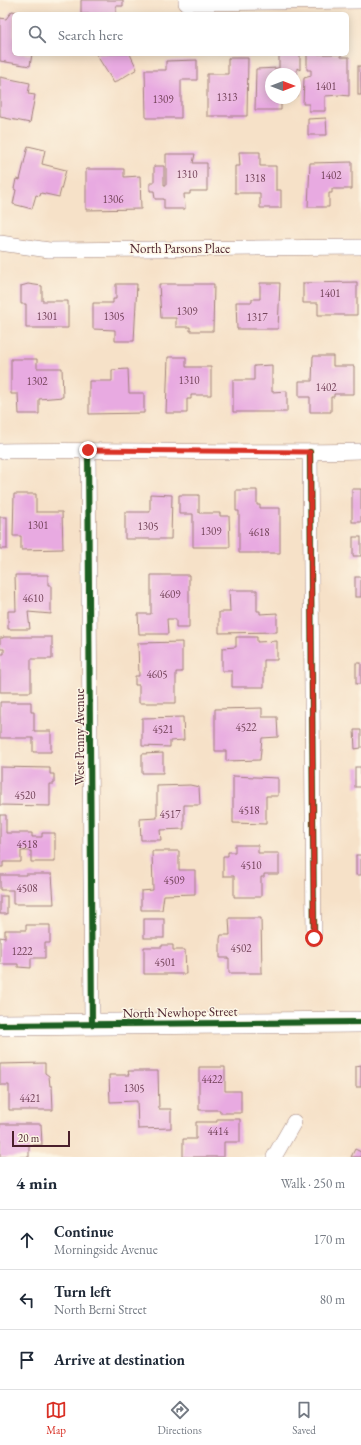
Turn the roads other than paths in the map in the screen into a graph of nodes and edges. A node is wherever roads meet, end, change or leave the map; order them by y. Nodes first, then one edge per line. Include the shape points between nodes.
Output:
1 (186, 1) edge
2 (361, 1) edge
3 (0, 243) edge
4 (361, 247) edge
5 (88, 450) junction
6 (0, 451) edge
7 (361, 451) edge
8 (310, 452) junction
9 (314, 938) dead end
10 (361, 1022) edge
11 (92, 1024) junction
12 (0, 1025) edge
13 (294, 1122) dead end
14 (274, 1157) edge

1 - 2 street
3 - 4 street, North Parsons Place via 49,250
5 - 6 street
5 - 8 street
5 - 11 street, West Penny Avenue
7 - 8 street
8 - 9 street
10 - 11 street, North Newhope Street
11 - 12 street, North Newhope Street
13 - 14 street

